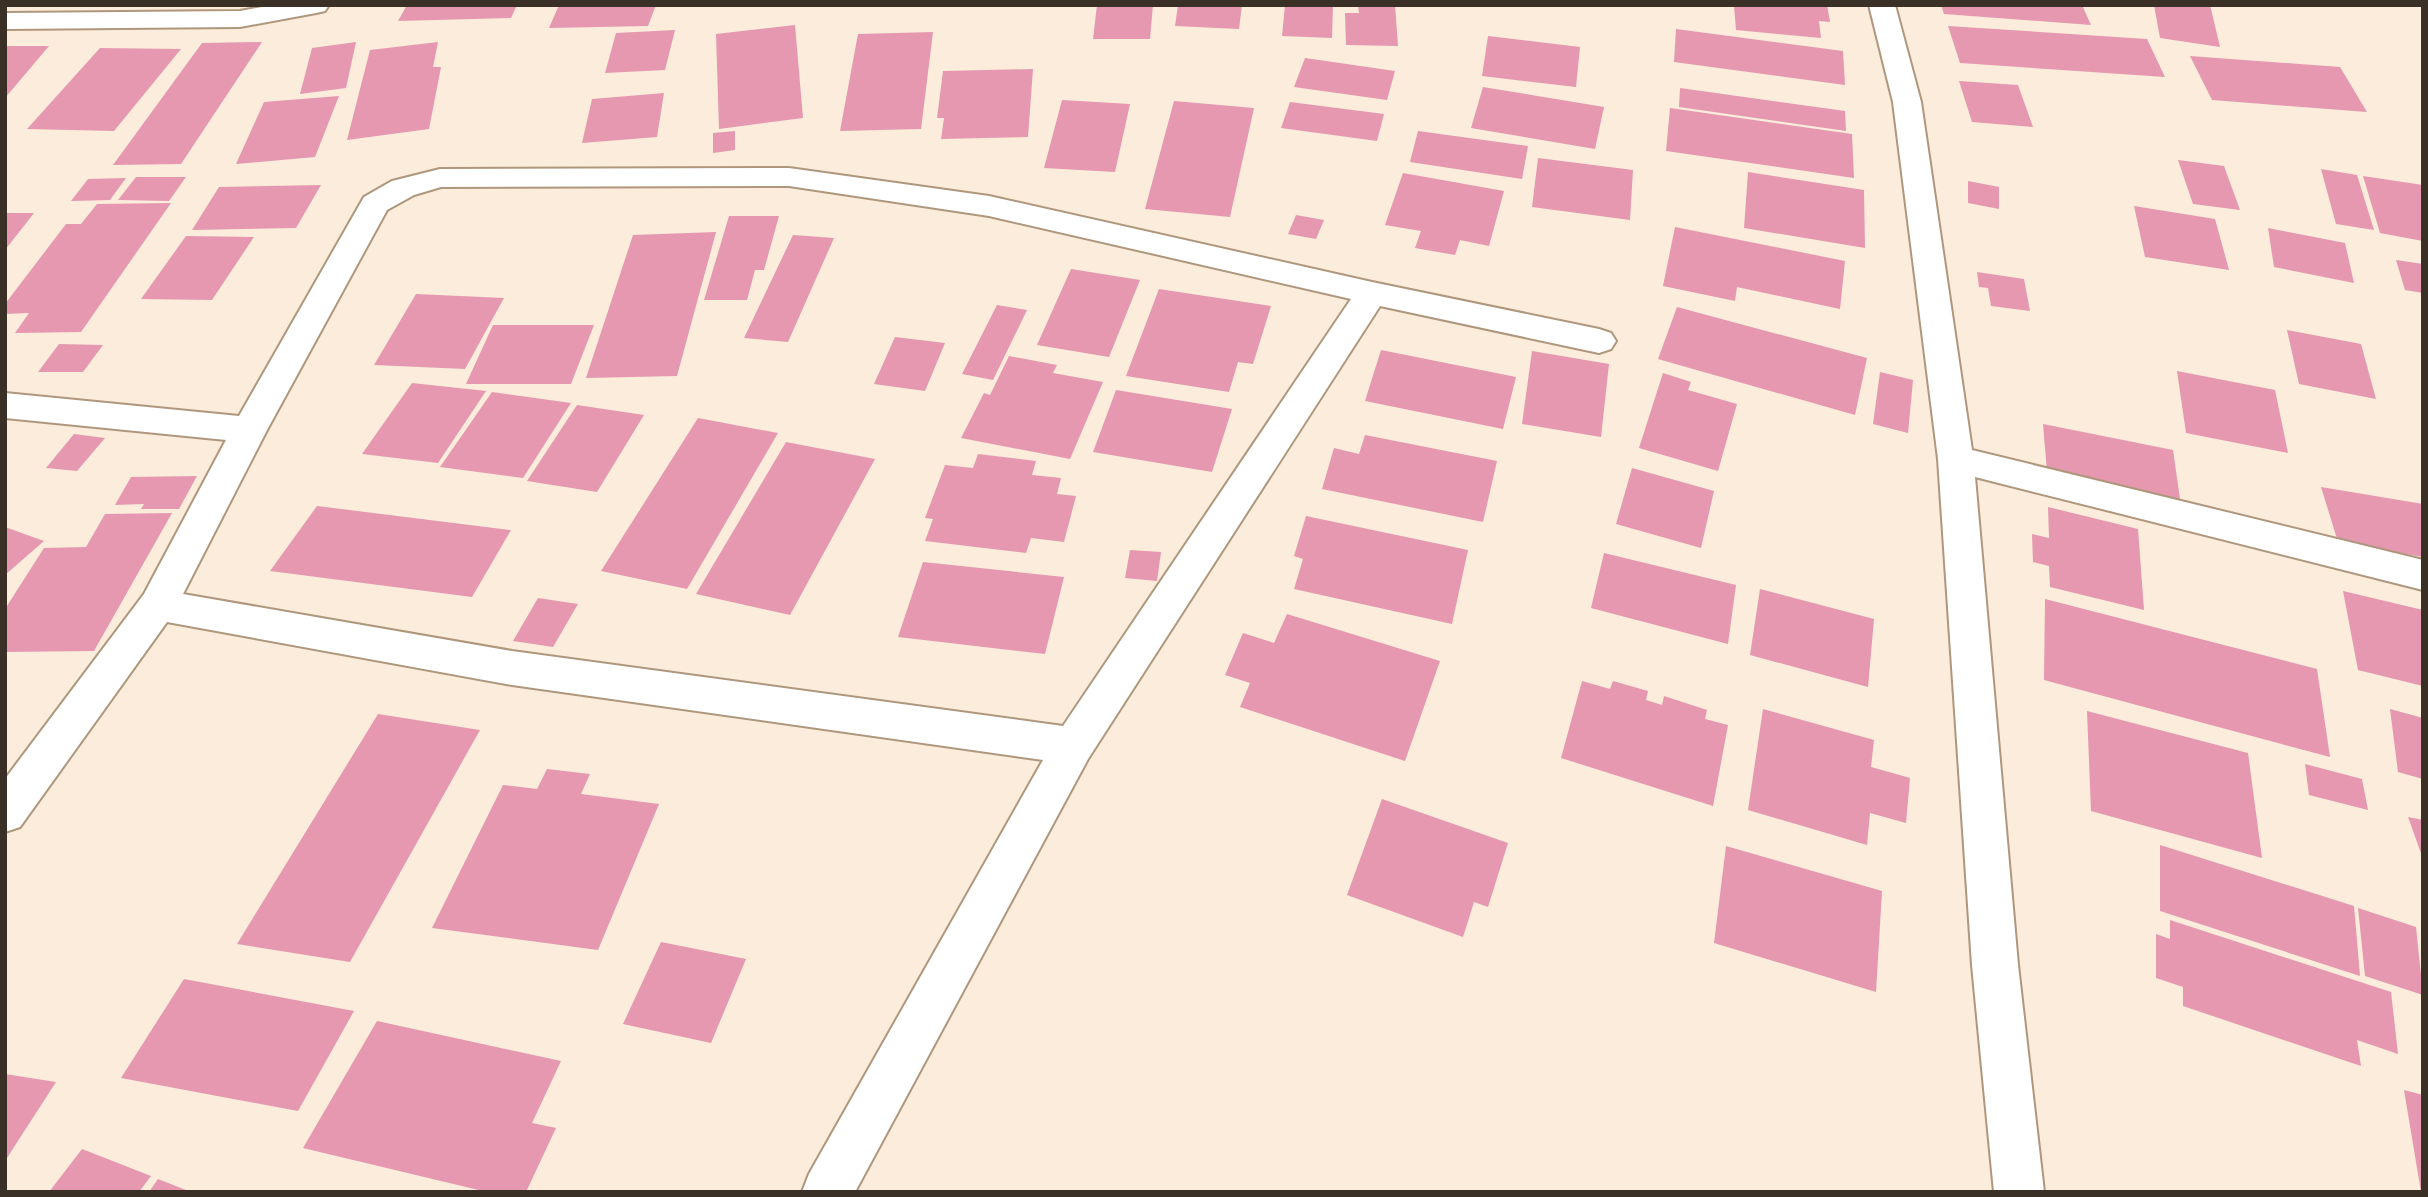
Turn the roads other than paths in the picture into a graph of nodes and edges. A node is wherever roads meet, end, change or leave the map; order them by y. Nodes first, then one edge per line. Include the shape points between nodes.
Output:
1 (316, 5) edge
2 (1882, 5) edge
3 (5, 22) edge
4 (1371, 293) junction
5 (1599, 341) dead end
6 (5, 405) edge
7 (249, 430) junction
8 (1956, 459) junction
9 (2423, 575) edge
10 (158, 606) junction
11 (1073, 746) junction
12 (5, 813) edge
13 (827, 1192) edge
14 (2019, 1192) edge

1 - 3 street via 240,19
2 - 8 street via 1907,102
4 - 5 street
4 - 7 street via 989,206 789,177 440,178 403,188 375,204
4 - 11 street
6 - 7 street
7 - 10 street
8 - 9 street
8 - 14 street via 1995,965
10 - 11 street via 512,668
10 - 12 street
11 - 13 street

